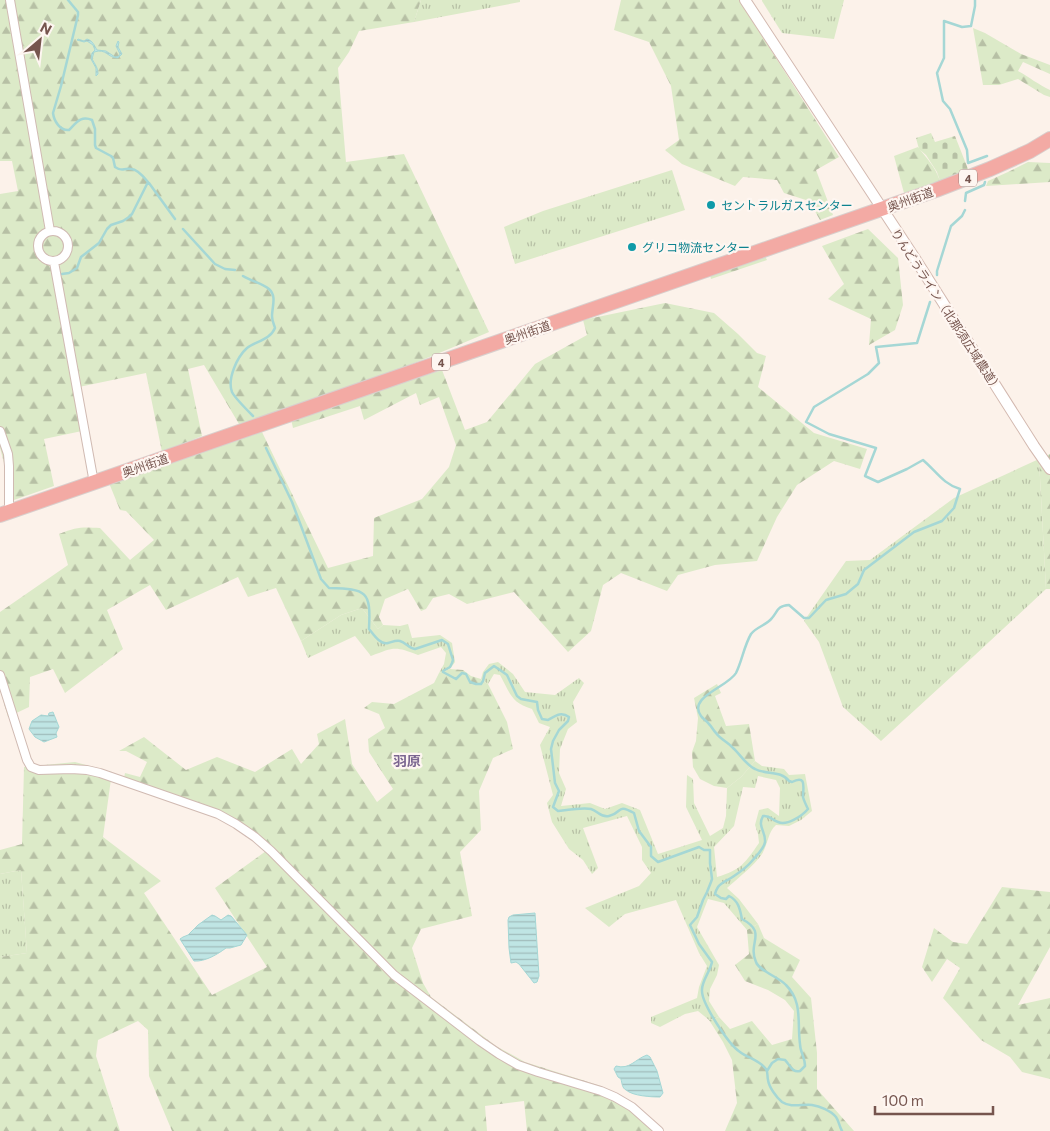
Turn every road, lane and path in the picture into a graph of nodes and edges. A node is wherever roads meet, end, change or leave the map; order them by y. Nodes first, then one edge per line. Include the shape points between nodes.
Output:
1 (10, 0) edge
2 (745, 0) edge
3 (1050, 139) edge
4 (882, 209) junction
5 (50, 231) junction
6 (54, 262) junction
7 (0, 431) edge
8 (1050, 469) edge
9 (94, 483) junction
10 (4, 513) edge
11 (0, 675) edge
12 (658, 1131) edge

1 - 5 street
2 - 4 street, りんどうライン（北那須広域農道）
3 - 4 highway, 奥州街道 / 4 via 990,170
4 - 8 street, りんどうライン（北那須広域農道）
4 - 9 highway, 奥州街道 / 4
5 - 6 street via 39,240 38,251 44,259
5 - 6 street via 61,233 69,245 67,254
6 - 9 street
7 - 10 street via 9,466
9 - 10 highway, 奥州街道 / 4
11 - 12 street via 32,767 39,770 87,770 218,814 236,824 271,851 394,975 499,1054 538,1072 615,1097 632,1107

